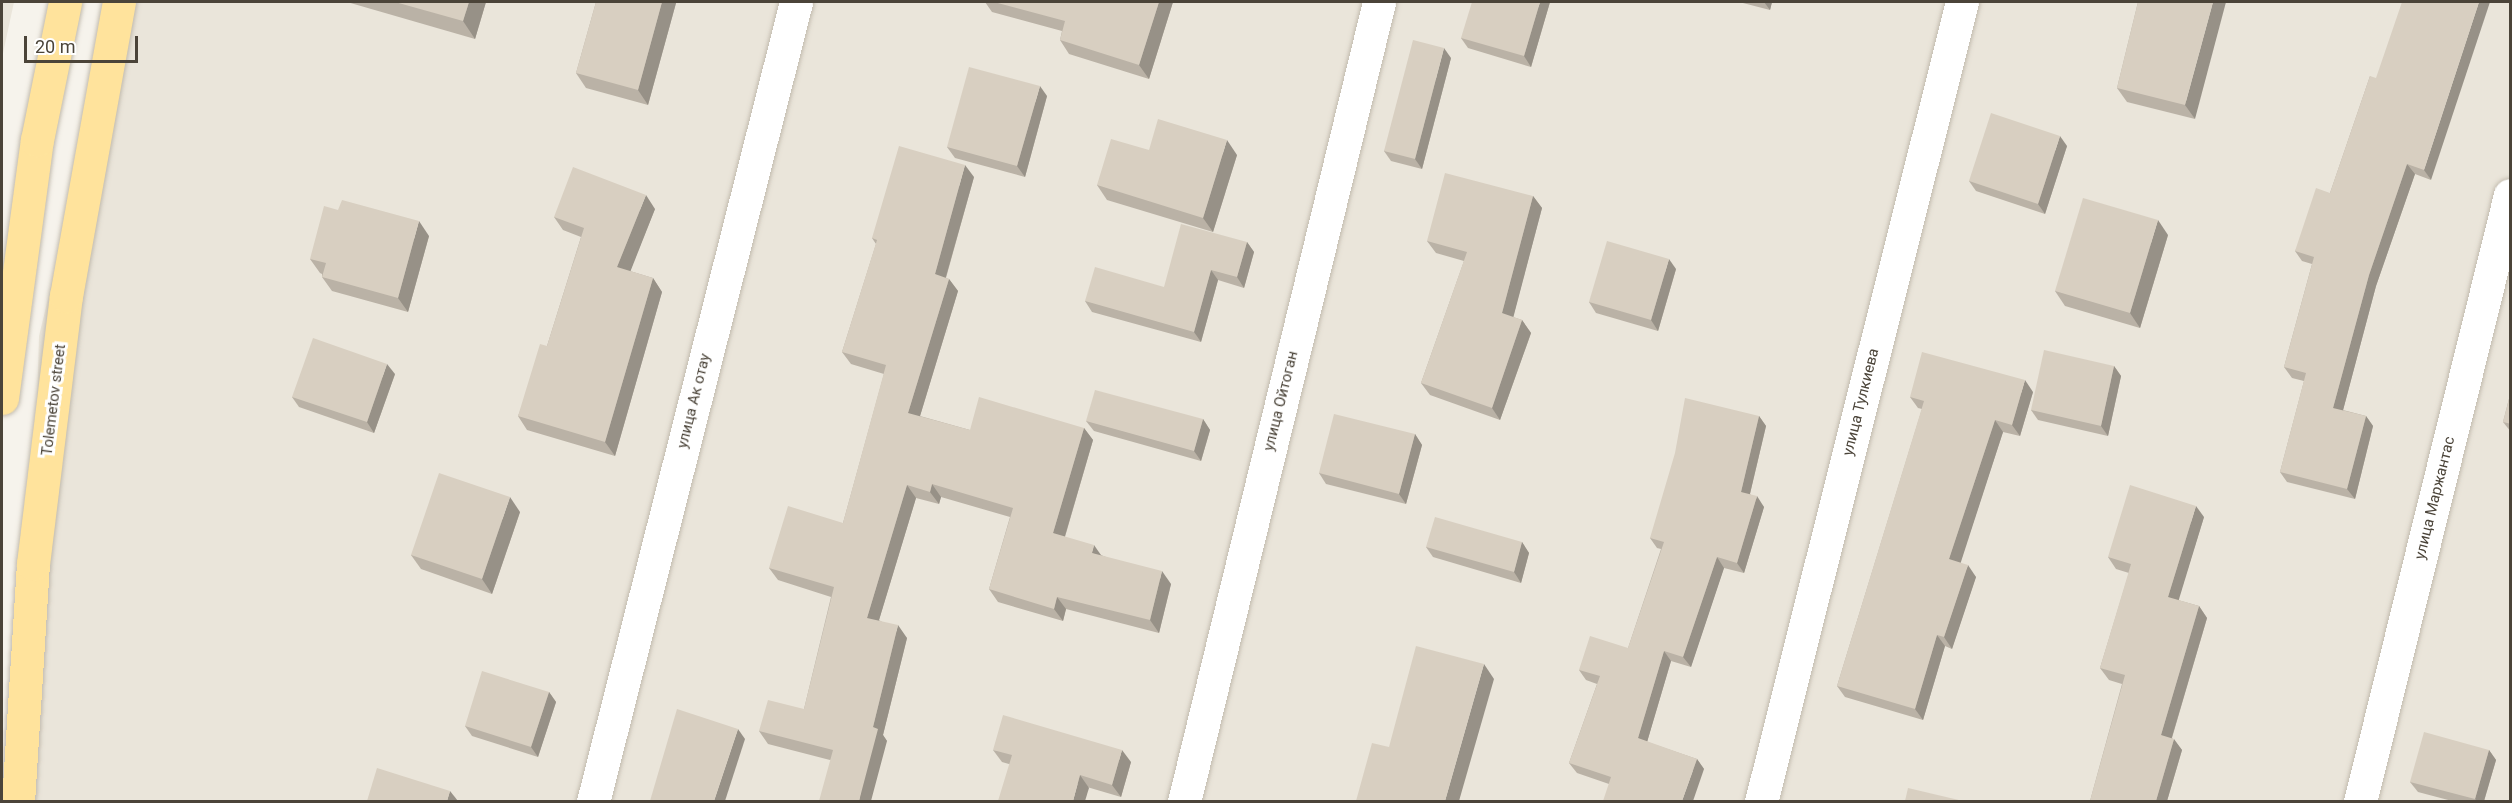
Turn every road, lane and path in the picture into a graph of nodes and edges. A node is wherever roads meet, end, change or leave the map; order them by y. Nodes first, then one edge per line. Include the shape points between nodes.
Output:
1 (65, 2) edge
2 (119, 2) edge
3 (796, 2) edge
4 (1379, 2) edge
5 (1962, 2) edge
6 (2511, 195) edge
7 (2, 398) edge
8 (18, 801) edge
9 (593, 801) edge
10 (1184, 801) edge
11 (1761, 801) edge
12 (2360, 801) edge

1 - 7 main road via 37,140
2 - 8 main road, Tolemetov street via 65,307 33,564
3 - 9 street, улица Ак отау
4 - 10 street, улица Ойтоган
5 - 11 street, улица Тулкиева
6 - 12 street, улица Маржантас

